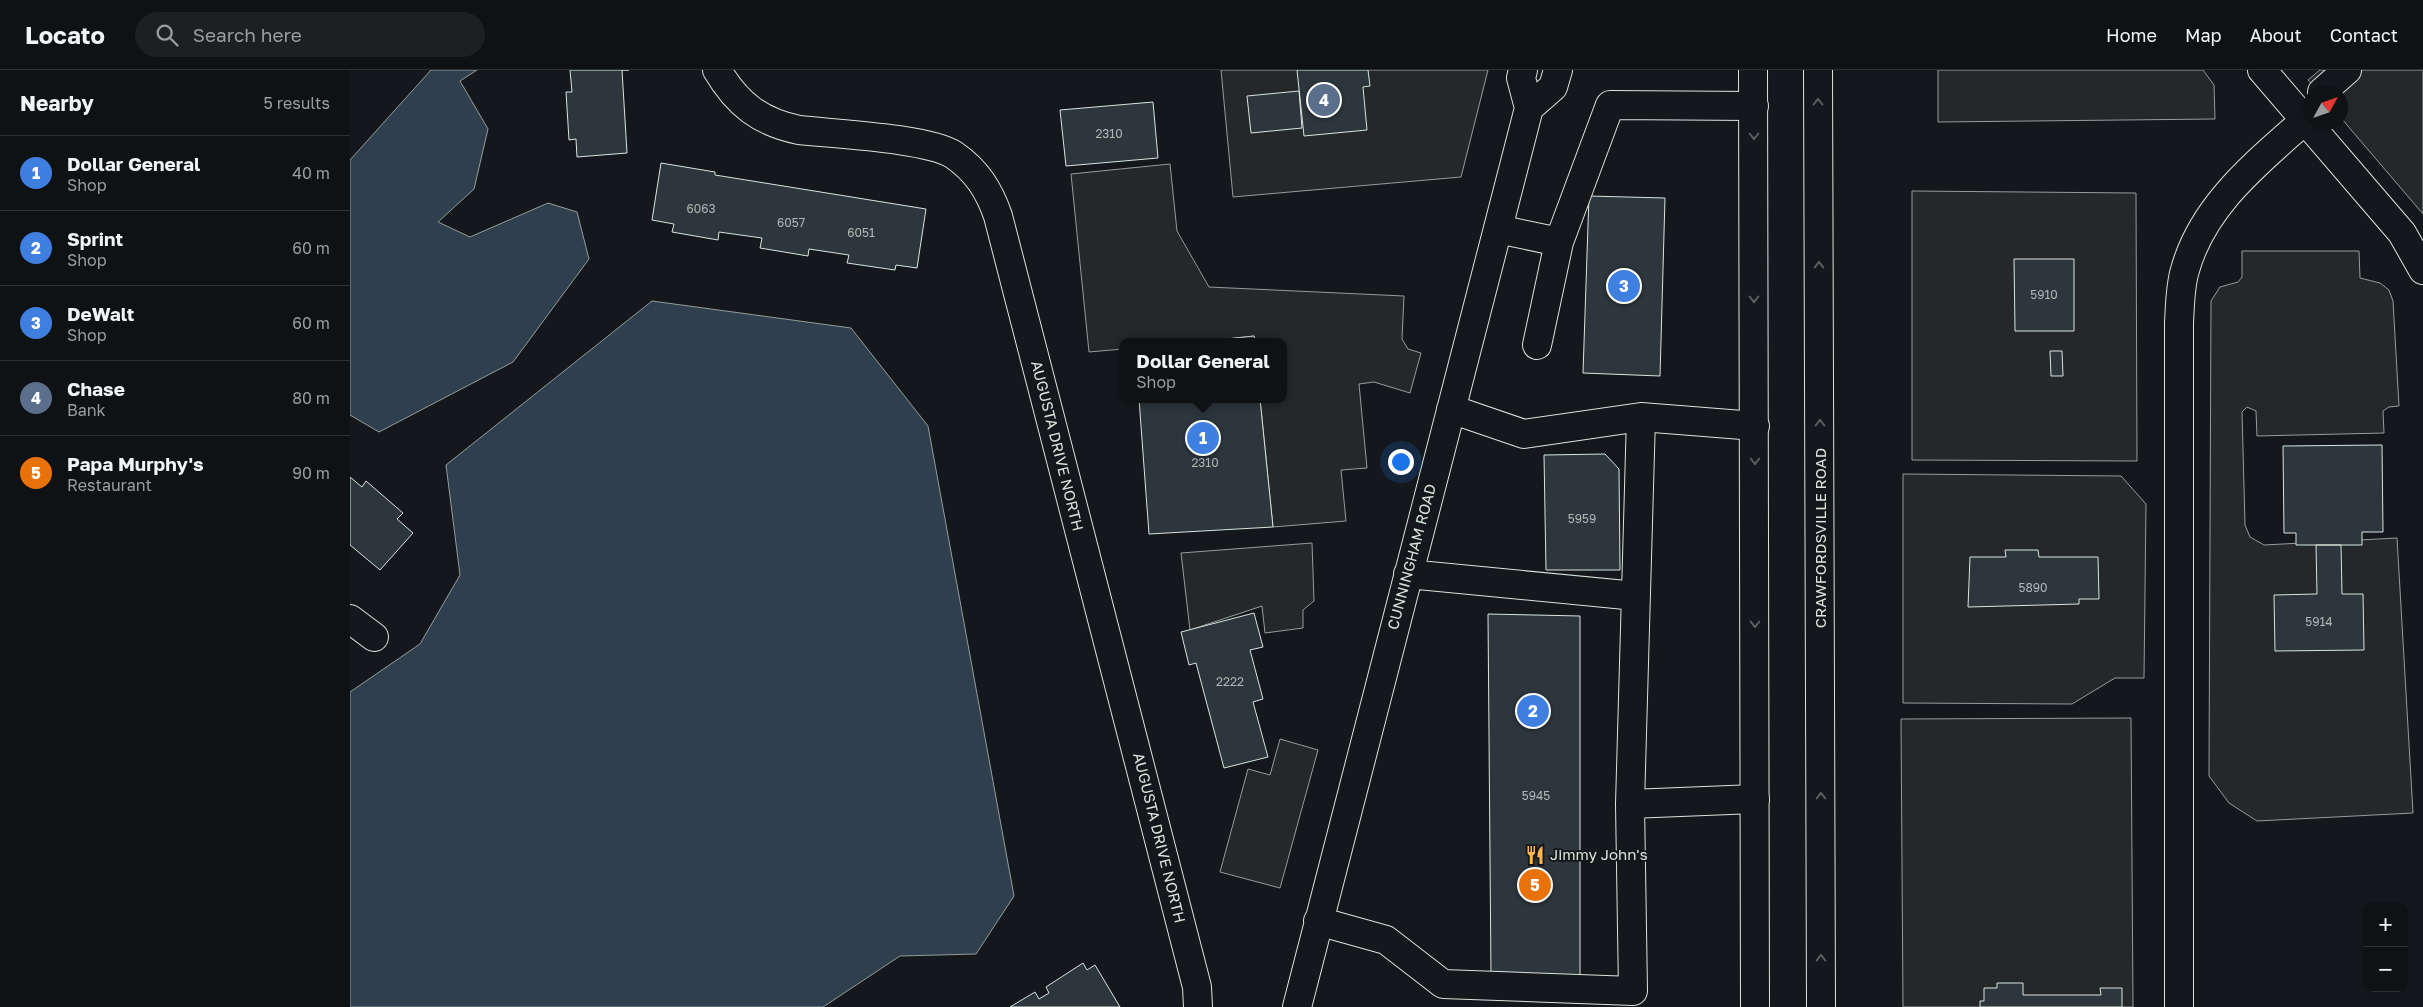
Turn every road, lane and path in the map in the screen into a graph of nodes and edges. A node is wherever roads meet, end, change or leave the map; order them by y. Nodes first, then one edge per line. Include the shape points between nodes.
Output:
1 (717, 70) edge
2 (1522, 70) edge
3 (1558, 70) edge
4 (1753, 70) edge
5 (1818, 70) edge
6 (2262, 70) edge
7 (2347, 70) edge
8 (2330, 85) edge
9 (1754, 106) junction
10 (1529, 108) junction
11 (2303, 110) edge
12 (2303, 114) edge
13 (2319, 130) edge
14 (1498, 228) junction
15 (1559, 242) junction
16 (2423, 270) edge
17 (1537, 345) dead end
18 (1451, 410) junction
19 (1640, 417) junction
20 (1755, 426) junction
21 (1408, 574) junction
22 (1636, 596) junction
23 (350, 619) edge
24 (374, 637) dead end
25 (1755, 799) junction
26 (1630, 804) junction
27 (1318, 921) junction
28 (1198, 1007) edge
29 (1296, 1007) edge
30 (1755, 1007) edge
31 (1821, 1007) edge
32 (2179, 1007) edge

1 - 28 street, AUGUSTA DRIVE NORTH via 735,96 757,116 799,130 916,142 953,154 989,191 1197,987
2 - 10 street, CUNNINGHAM ROAD
3 - 10 street via 1553,87
4 - 9 street
31 -> 5 street, CRAWFORDSVILLE ROAD
6 - 11 street
7 - 8 street
9 - 15 street via 1610,105
9 -> 20 street
10 - 14 street, CUNNINGHAM ROAD
12 - 32 street via 2235,183 2203,226 2184,270 2178,323
13 - 16 street via 2402,233
14 - 15 street
14 - 18 street, CUNNINGHAM ROAD
15 - 17 street
18 - 19 street via 1524,434
18 - 21 street, CUNNINGHAM ROAD
19 - 20 street
19 - 22 street
20 -> 25 street
21 - 22 street
21 - 27 street, CUNNINGHAM ROAD
22 - 26 street
23 - 24 street
25 - 26 street
25 - 30 street
26 - 27 street via 1633,991 1443,984 1386,940
27 - 29 street, CUNNINGHAM ROAD

